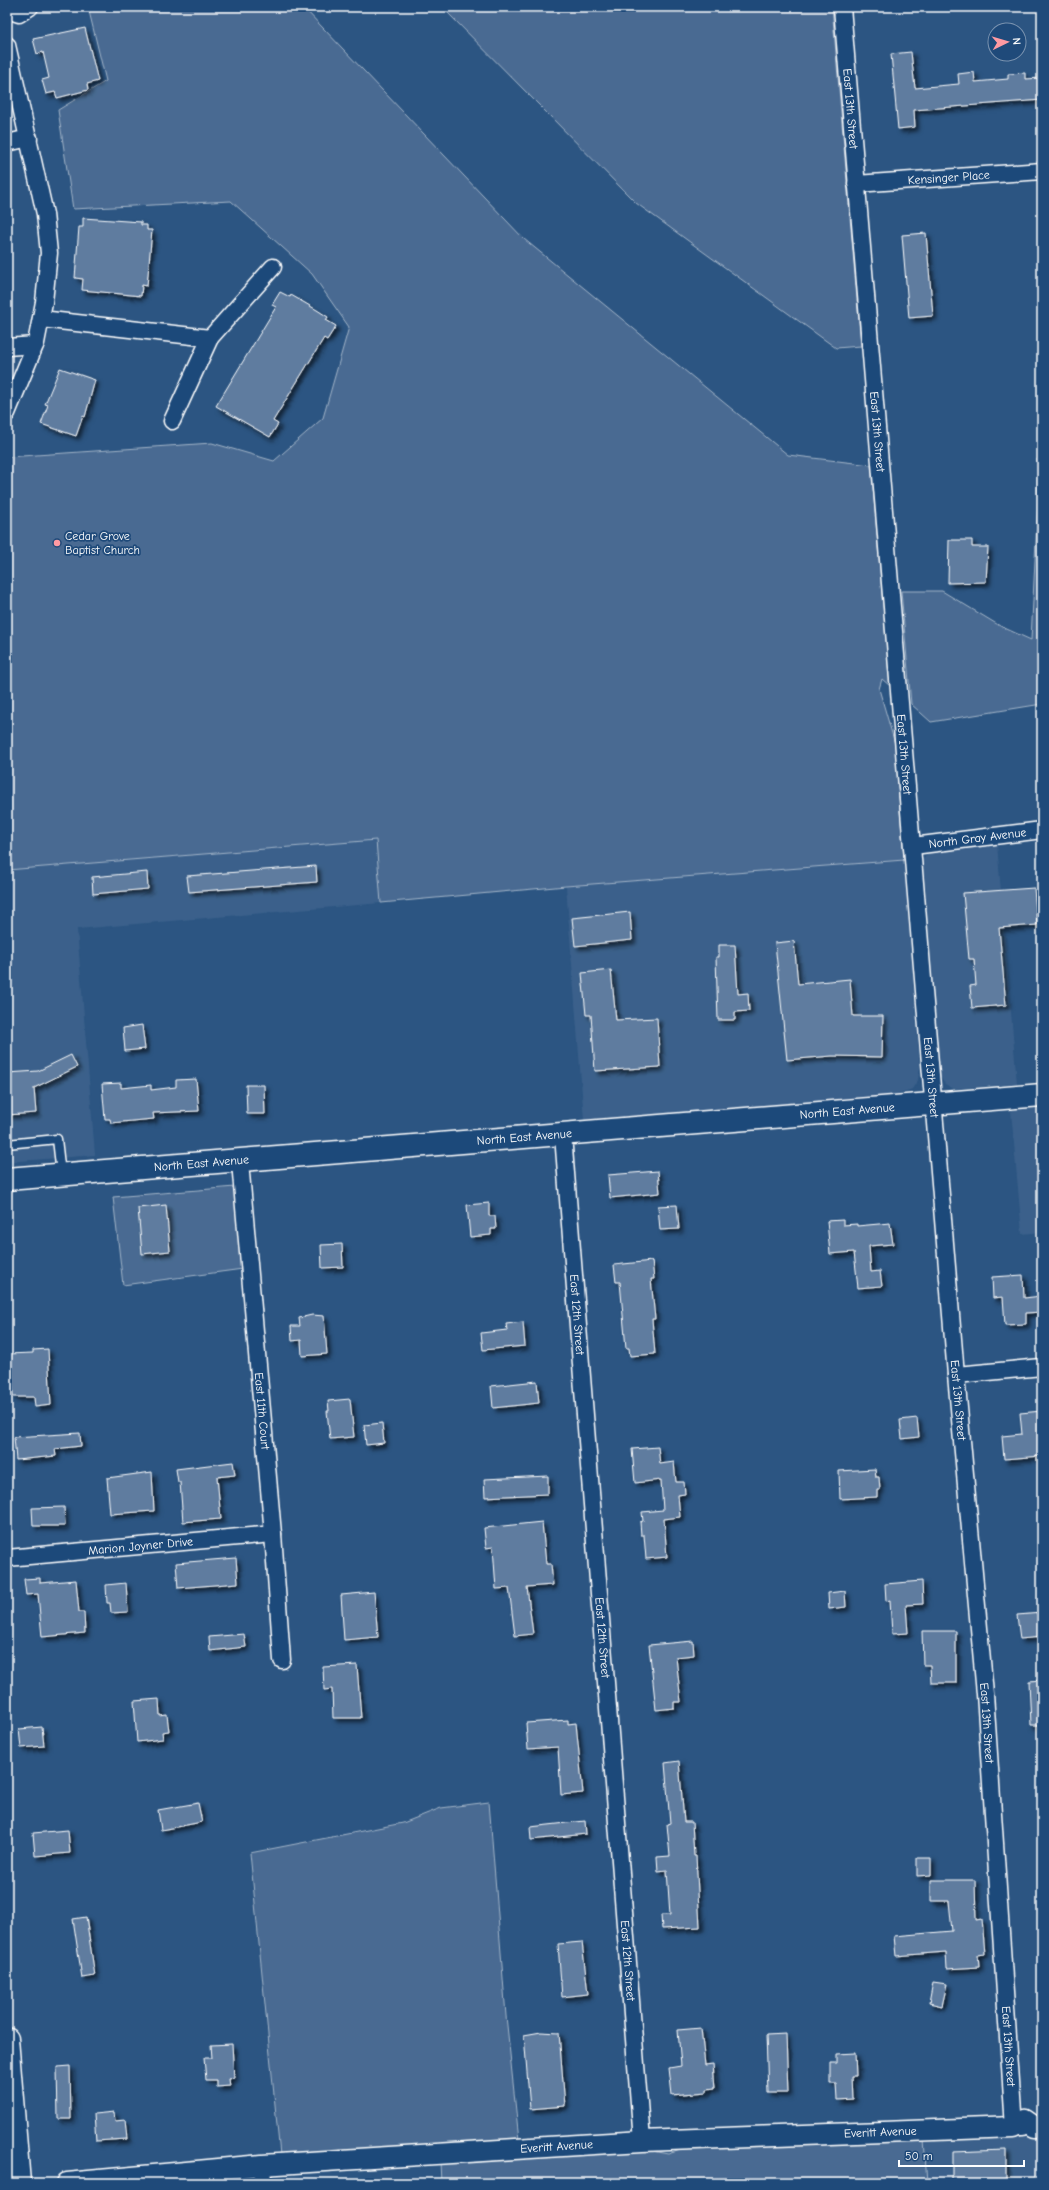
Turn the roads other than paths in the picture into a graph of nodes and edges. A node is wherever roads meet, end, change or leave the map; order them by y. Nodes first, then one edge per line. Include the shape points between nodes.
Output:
1 (30, 7) edge
2 (842, 7) edge
3 (7, 10) edge
4 (7, 45) edge
5 (29, 138) junction
6 (7, 143) edge
7 (1042, 171) edge
8 (856, 184) junction
9 (273, 267) dead end
10 (41, 319) junction
11 (210, 338) junction
12 (35, 345) junction
13 (7, 347) edge
14 (13, 391) edge
15 (7, 413) edge
16 (172, 421) dead end
17 (1042, 830) edge
18 (913, 846) junction
19 (1042, 1095) edge
20 (934, 1104) junction
21 (563, 1135) junction
22 (7, 1144) edge
23 (240, 1162) junction
24 (61, 1175) junction
25 (7, 1179) edge
26 (1042, 1367) edge
27 (956, 1375) junction
28 (273, 1534) junction
29 (7, 1558) edge
30 (282, 1660) dead end
31 (7, 2039) edge
32 (1014, 2127) junction
33 (1039, 2127) edge
34 (642, 2141) junction
35 (262, 2174) edge
36 (19, 2183) edge
37 (68, 2183) edge

1 - 3 street via 19,14
2 - 8 street, East 13th Street
4 - 5 street
5 - 6 street
5 - 10 street via 45,214 49,253
7 - 8 street, Kensinger Place
8 - 18 street, East 13th Street
9 - 11 street
10 - 11 street
10 - 12 street
11 - 16 street
12 - 13 street
12 - 14 street
14 - 15 street
17 - 18 street, North Gray Avenue
18 - 20 street, East 13th Street
19 - 20 main road, North East Avenue
20 - 21 main road, North East Avenue
20 - 27 street, East 13th Street
21 - 23 main road, North East Avenue
21 - 34 street, East 12th Street
22 - 24 lane via 57,1139
23 - 24 main road, North East Avenue
23 - 28 street, East 11th Court
24 - 25 main road, North East Avenue
26 - 27 street
27 - 32 street, East 13th Street via 985,1694
28 - 29 street, Marion Joyner Drive
28 - 30 street, East 11th Court
31 - 36 main road
32 - 33 street, Everitt Avenue via 1025,2120
32 - 34 street, Everitt Avenue
34 - 35 street, Everitt Avenue
35 - 37 street, Everitt Avenue

